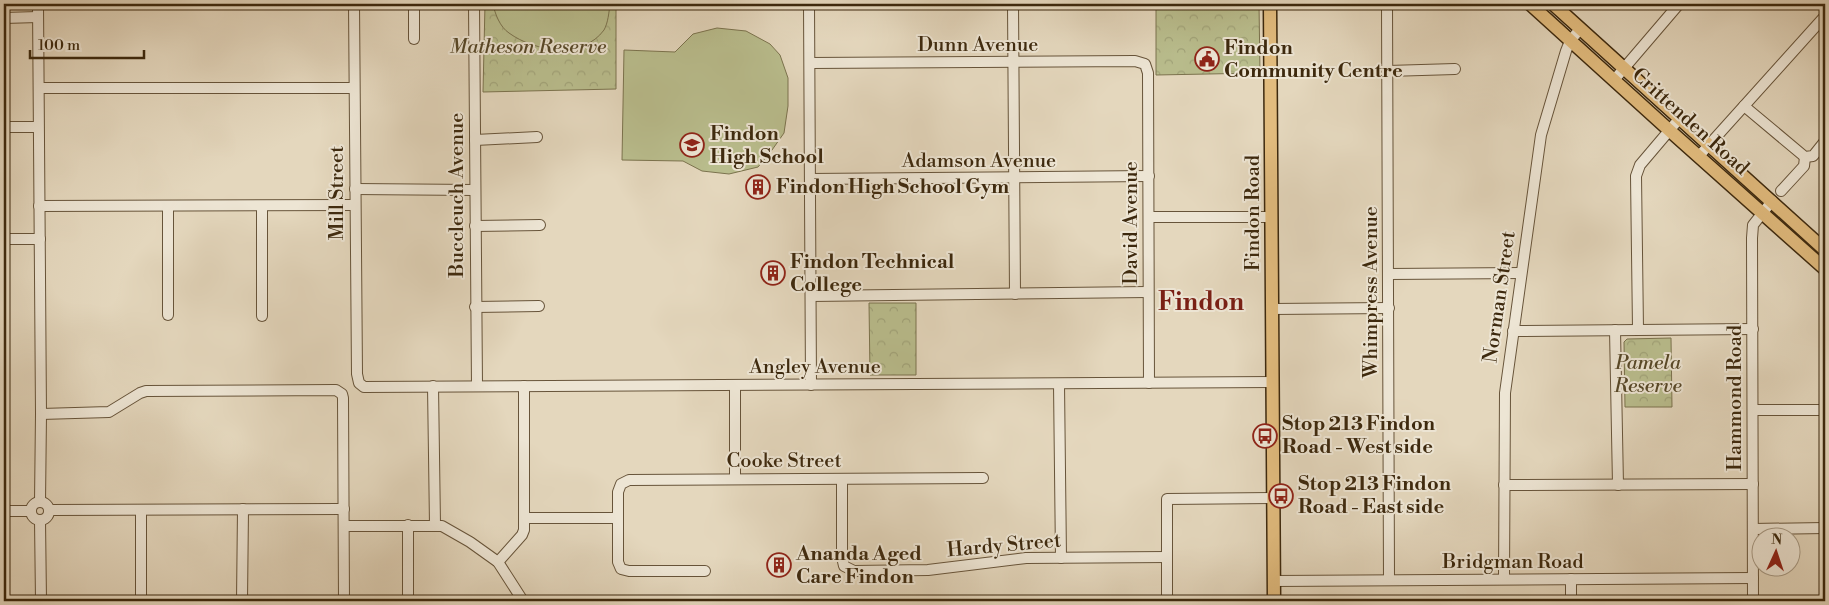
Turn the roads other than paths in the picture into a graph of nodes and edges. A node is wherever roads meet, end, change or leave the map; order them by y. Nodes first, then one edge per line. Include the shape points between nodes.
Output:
1 (38, 4) edge
2 (354, 4) edge
3 (414, 4) edge
4 (474, 4) edge
5 (809, 4) edge
6 (1013, 4) edge
7 (1270, 4) edge
8 (1387, 4) edge
9 (1530, 4) edge
10 (1553, 4) edge
11 (1679, 4) edge
12 (1825, 16) edge
13 (38, 17) junction
14 (4, 18) edge
15 (1580, 29) junction
16 (414, 39) dead end
17 (1570, 41) junction
18 (1013, 62) junction
19 (810, 63) junction
20 (1145, 64) joint
21 (1624, 68) junction
22 (1455, 69) dead end
23 (1388, 71) junction
24 (1614, 80) junction
25 (39, 88) junction
26 (354, 88) junction
27 (1744, 106) junction
28 (1679, 119) junction
29 (4, 127) edge
30 (38, 127) junction
31 (1669, 130) junction
32 (537, 137) dead end
33 (475, 140) junction
34 (1825, 141) edge
35 (1709, 146) junction
36 (1699, 156) junction
37 (1805, 157) junction
38 (1149, 176) junction
39 (1014, 178) junction
40 (810, 179) junction
41 (355, 189) junction
42 (474, 190) junction
43 (1781, 191) dead end
44 (1772, 202) junction
45 (355, 205) junction
46 (39, 206) junction
47 (262, 206) junction
48 (168, 207) junction
49 (1762, 212) junction
50 (1149, 217) junction
51 (1272, 218) junction
52 (540, 225) dead end
53 (475, 226) junction
54 (40, 239) junction
55 (4, 240) edge
56 (1825, 250) edge
57 (1825, 269) edge
58 (1521, 273) junction
59 (1389, 274) junction
60 (1148, 292) junction
61 (1015, 294) junction
62 (811, 296) junction
63 (539, 306) dead end
64 (475, 307) junction
65 (1389, 308) junction
66 (1272, 309) junction
67 (168, 315) dead end
68 (262, 316) dead end
69 (1638, 329) junction
70 (1752, 329) junction
71 (1615, 330) junction
72 (1513, 331) junction
73 (359, 382) joint
74 (1272, 382) junction
75 (1149, 383) junction
76 (1059, 384) junction
77 (735, 385) junction
78 (812, 385) junction
79 (433, 386) junction
80 (477, 386) junction
81 (524, 386) junction
82 (1754, 410) junction
83 (1825, 410) edge
84 (41, 414) junction
85 (983, 478) dead end
86 (735, 479) junction
87 (842, 479) junction
88 (1753, 484) junction
89 (1504, 485) junction
90 (1618, 485) junction
91 (1273, 498) junction
92 (40, 502) junction
93 (243, 509) junction
94 (344, 509) junction
95 (50, 510) junction
96 (141, 510) junction
97 (4, 511) edge
98 (31, 511) junction
99 (524, 518) junction
100 (617, 518) junction
101 (40, 520) junction
102 (408, 525) junction
103 (435, 525) junction
104 (344, 526) junction
105 (1753, 528) edge
106 (1802, 528) edge
107 (1825, 528) edge
108 (1167, 557) junction
109 (1061, 558) junction
110 (498, 562) junction
111 (706, 571) dead end
112 (1753, 578) joint
113 (1504, 579) junction
114 (1571, 579) junction
115 (1389, 580) junction
116 (1274, 581) junction
117 (408, 595) dead end
118 (41, 601) edge
119 (142, 601) edge
120 (242, 601) edge
121 (344, 601) edge
122 (523, 601) edge
123 (1167, 601) edge
124 (1274, 601) edge
125 (1571, 601) edge
126 (1753, 601) edge

1 - 13 street
2 - 26 street, Mill Street
3 - 16 street
4 - 33 street, Buccleuch Avenue
5 - 19 street
6 - 18 street
7 - 51 main road, Findon Road
8 - 23 street, Whimpress Avenue
9 - 17 main road, Crittenden Road
10 - 15 main road, Crittenden Road
11 - 21 street
12 - 27 street
13 - 14 street
13 - 25 street
15 - 17 street, Norman Street
15 - 21 main road, Crittenden Road
17 - 24 main road, Crittenden Road
17 - 58 street, Norman Street via 1540,135
18 - 19 street, Dunn Avenue
18 - 20 street, Dunn Avenue via 1135,61
18 - 39 street
19 - 40 street
20 - 38 street, David Avenue via 1148,73
21 - 24 street
21 - 28 main road, Crittenden Road
22 - 23 street
23 - 59 street, Whimpress Avenue
24 - 31 main road, Crittenden Road
25 - 26 street
25 - 30 street
26 - 41 street, Mill Street
27 - 35 street
27 - 37 street
28 - 31 street
28 - 35 main road, Crittenden Road
29 - 30 street
30 - 46 street
31 - 36 main road, Crittenden Road
31 - 69 street via 1640,165 1636,176
32 - 33 street
33 - 42 street, Buccleuch Avenue
34 - 37 street via 1813,156
35 - 36 street
35 - 44 main road, Crittenden Road
36 - 49 main road, Crittenden Road
37 - 43 street via 1804,166
38 - 39 street, Adamson Avenue
38 - 50 street, David Avenue
39 - 40 street, Adamson Avenue
39 - 61 street
40 - 62 street
41 - 42 street
41 - 45 street, Mill Street
42 - 53 street, Buccleuch Avenue
44 - 49 street, Hammond Road
44 - 56 main road, Crittenden Road
45 - 47 street
45 - 73 street, Mill Street
46 - 48 street
46 - 54 street
47 - 48 street
47 - 68 street
48 - 67 street
49 - 57 main road, Crittenden Road
49 - 70 street, Hammond Road via 1753,225
50 - 51 street
50 - 60 street, David Avenue
51 - 66 main road, Findon Road
52 - 53 street
53 - 64 street, Buccleuch Avenue
54 - 55 street
54 - 84 street
58 - 59 street
58 - 72 street, Norman Street
59 - 65 street, Whimpress Avenue
60 - 61 street
60 - 75 street, David Avenue
61 - 62 street
62 - 78 street
63 - 64 street
64 - 80 street, Buccleuch Avenue
65 - 66 street
65 - 115 street, Whimpress Avenue
66 - 74 main road, Findon Road
69 - 70 street
69 - 71 street
70 - 82 street, Hammond Road
71 - 72 street
71 - 90 street
72 - 89 street, Norman Street via 1505,392
73 - 79 street, Angley Avenue via 364,387
74 - 75 street, Angley Avenue
74 - 91 main road, Findon Road
75 - 76 street, Angley Avenue
76 - 78 street, Angley Avenue
76 - 109 street
77 - 78 street, Angley Avenue
77 - 81 street, Angley Avenue
77 - 86 street
79 - 80 street, Angley Avenue
79 - 103 street
80 - 81 street, Angley Avenue
81 - 99 street
82 - 83 street
82 - 88 street, Hammond Road
84 - 92 street
84 - 94 street via 109,412 146,391 332,389 340,392 343,398
85 - 87 street, Cooke Street
86 - 87 street, Cooke Street
86 - 100 street, Cooke Street via 629,480 621,484 618,492
87 - 109 street, Hardy Street via 842,558 844,566 854,571 928,570 1026,558
88 - 90 street
88 - 105 street, Hammond Road
89 - 90 street
89 - 113 street, Norman Street
91 - 108 street via 1167,499
91 - 116 main road, Findon Road
92 - 95 street via 47,504
92 - 98 street via 34,504
93 - 94 street
93 - 96 street
93 - 120 street
94 - 104 street
95 - 96 street
95 - 101 street
96 - 119 street
97 - 98 street
98 - 101 street
99 - 100 street
99 - 110 street via 522,536
100 - 111 street, Cooke Street via 618,562 622,569
101 - 118 street
102 - 103 street
102 - 104 street
102 - 117 street
103 - 110 street via 470,542
104 - 121 street
106 - 107 street
108 - 109 street, Hardy Street
108 - 123 street
110 - 122 street
112 - 114 street, Bridgman Road
112 - 126 street, Hammond Road
113 - 114 street, Bridgman Road
113 - 115 street, Bridgman Road
114 - 125 street
115 - 116 street, Bridgman Road
116 - 124 main road, Findon Road

